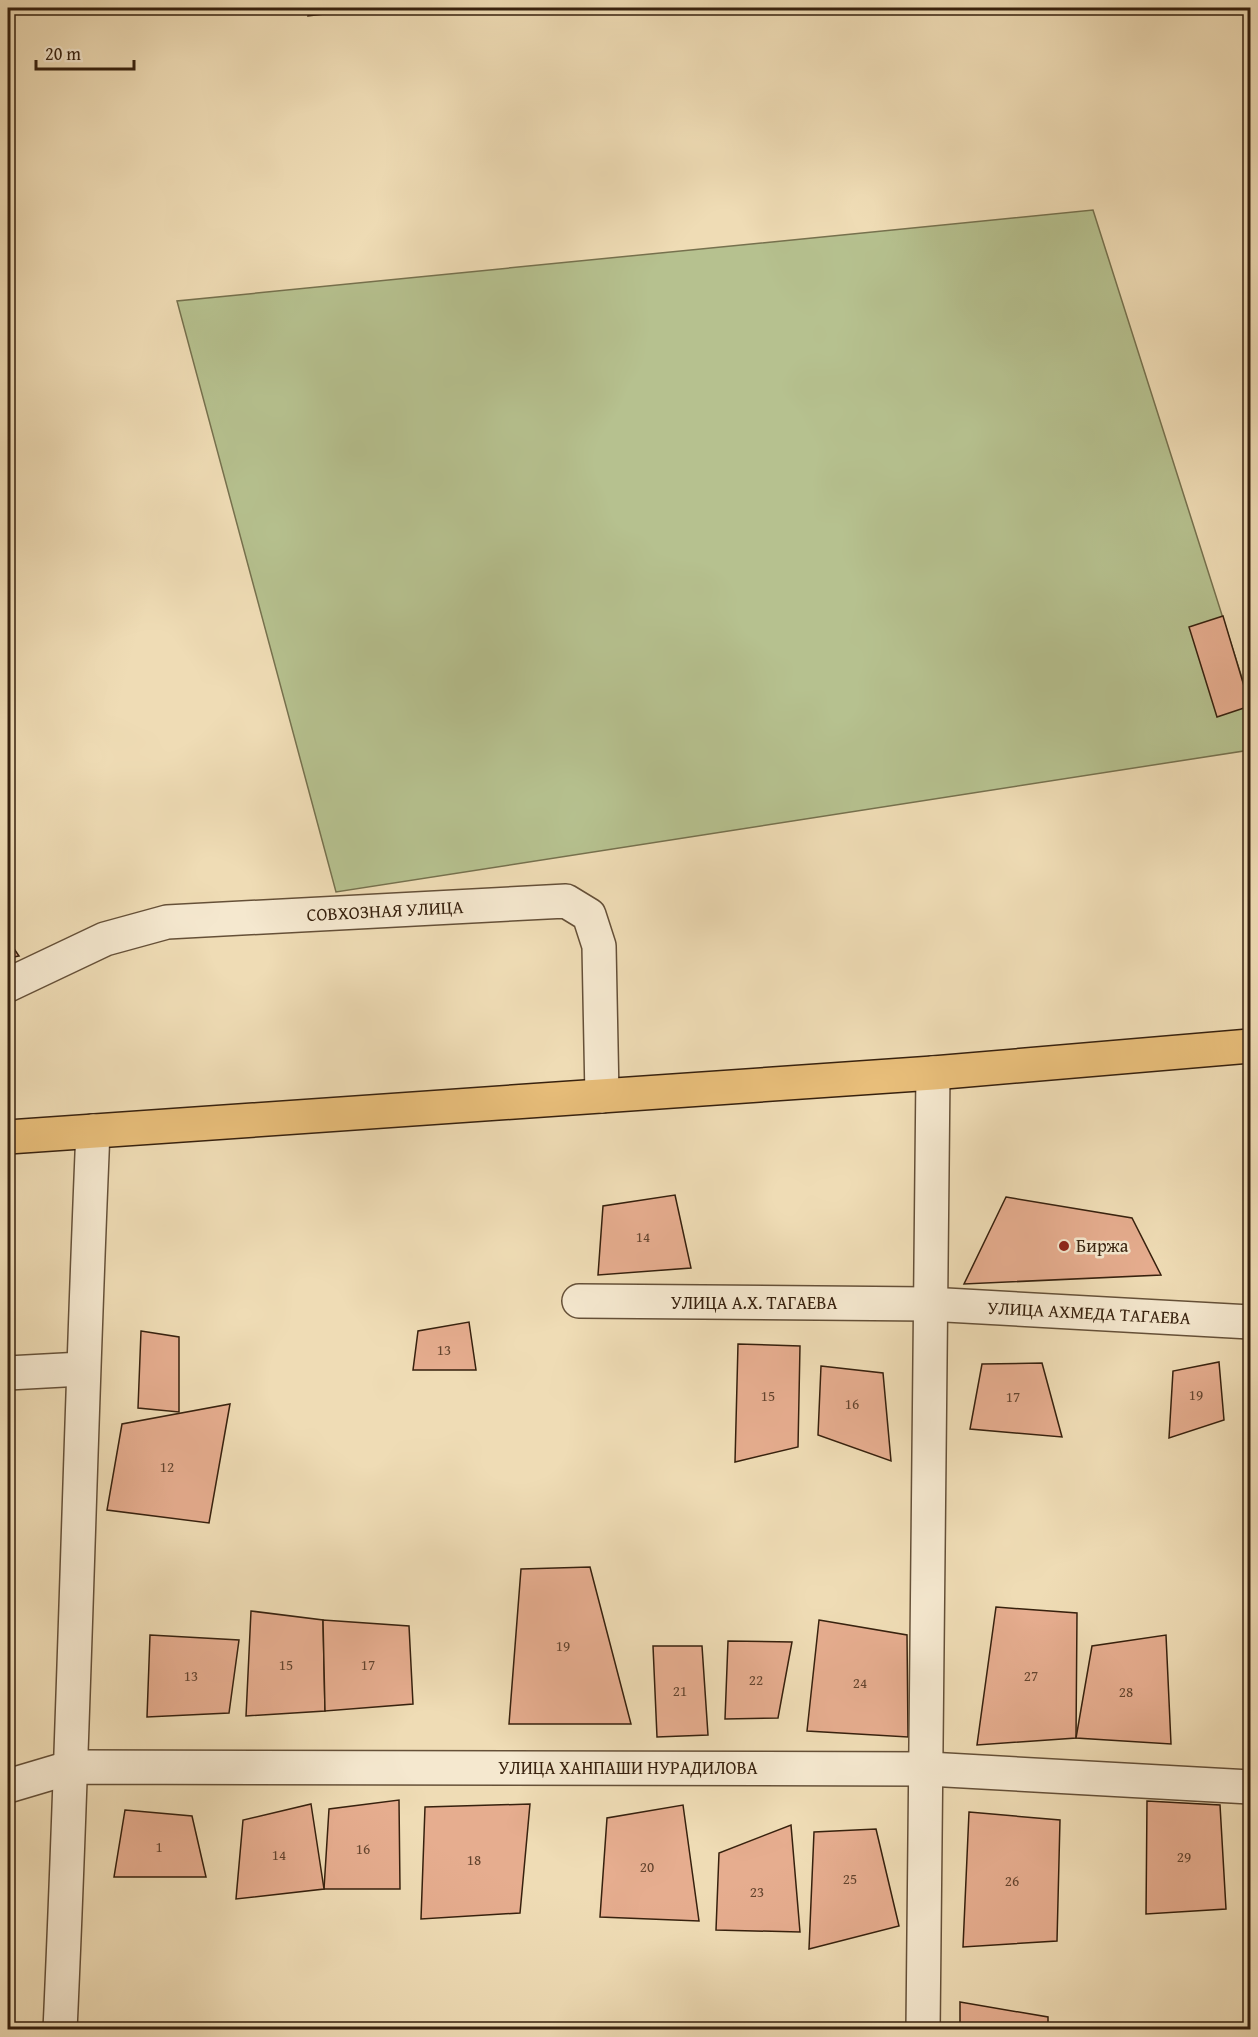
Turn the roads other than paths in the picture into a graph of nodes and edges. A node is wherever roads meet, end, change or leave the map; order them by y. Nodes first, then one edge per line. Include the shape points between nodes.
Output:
1 (8, 985) edge
2 (1251, 1046) edge
3 (933, 1073) junction
4 (602, 1096) junction
5 (93, 1131) junction
6 (8, 1137) edge
7 (579, 1301) dead end
8 (928, 1304) junction
9 (1251, 1322) edge
10 (82, 1369) junction
11 (8, 1373) edge
12 (72, 1767) junction
13 (928, 1769) junction
14 (8, 1786) edge
15 (1251, 1787) edge
16 (60, 2030) edge
17 (923, 2030) edge

1 - 4 street, СОВХОЗНАЯ УЛИЦА via 105,939 166,922 566,901 589,915 598,946
2 - 3 main road
3 - 4 main road
3 - 8 street
4 - 5 main road
5 - 6 main road
5 - 10 street
7 - 8 street, УЛИЦА А.Х. ТАГАЕВА
8 - 9 street, УЛИЦА АХМЕДА ТАГАЕВА
8 - 13 street
10 - 11 street
10 - 12 street
12 - 13 street, УЛИЦА ХАНПАШИ НУРАДИЛОВА
12 - 14 street, УЛИЦА ХАНПАШИ НУРАДИЛОВА
12 - 16 street
13 - 15 street, УЛИЦА ХАНПАШИ НУРАДИЛОВА
13 - 17 street

